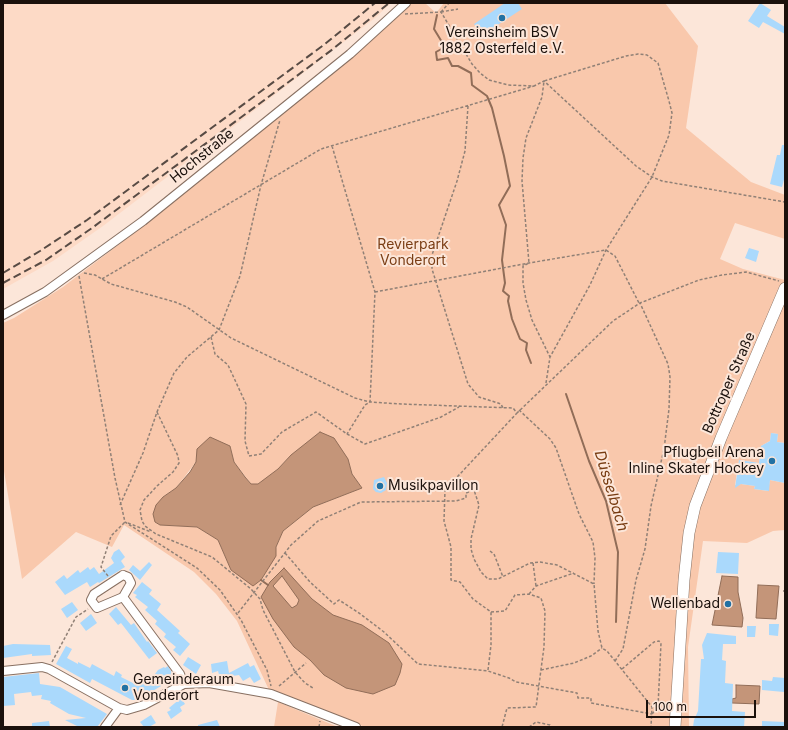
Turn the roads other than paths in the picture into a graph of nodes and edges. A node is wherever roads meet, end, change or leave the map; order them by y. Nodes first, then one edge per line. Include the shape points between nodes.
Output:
1 (406, 3) edge
2 (783, 285) edge
3 (3, 315) edge
4 (123, 597) junction
5 (3, 671) edge
6 (184, 684) junction
7 (119, 708) junction
8 (105, 727) edge
9 (356, 727) edge
10 (675, 727) edge

1 - 3 street, Hochstraße via 350,54 79,270 46,292
2 - 10 main road, Bottroper Straße via 695,506 684,580
4 - 4 street via 130,586 130,580 123,575 94,594 91,600 97,608
4 - 6 street via 180,674
5 - 7 street via 42,667
6 - 7 street via 144,705 127,710
6 - 9 street via 209,683 271,694
7 - 8 street

